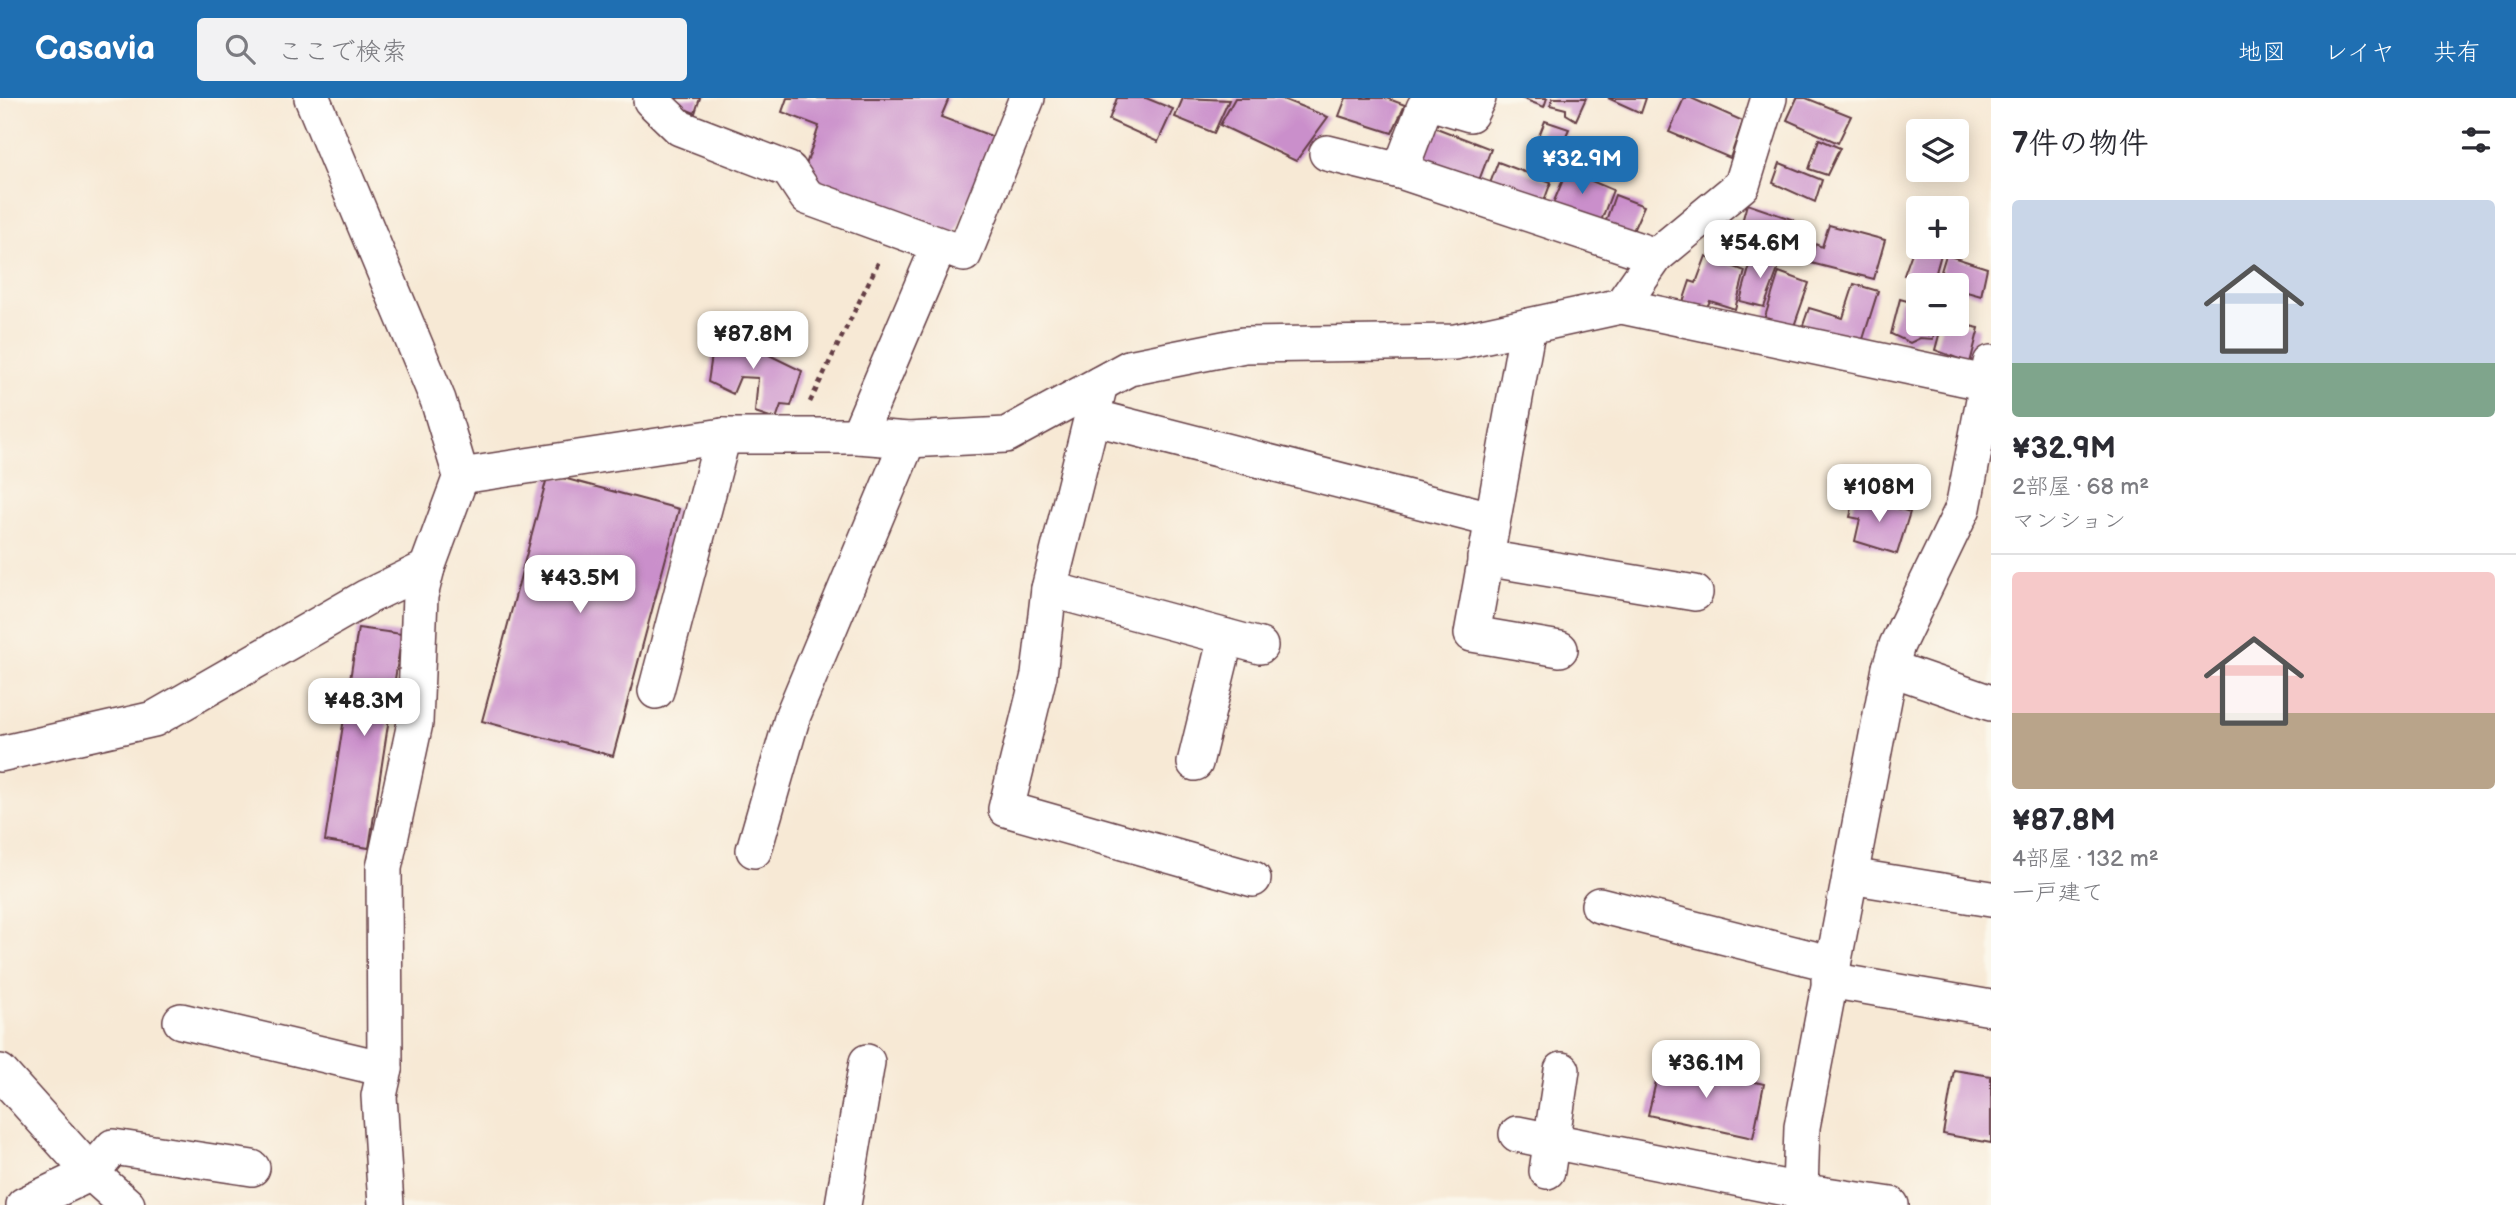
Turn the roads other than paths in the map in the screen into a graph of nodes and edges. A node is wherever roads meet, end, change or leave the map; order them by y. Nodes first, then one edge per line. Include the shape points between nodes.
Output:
1 (312, 98) edge
2 (1027, 98) edge
3 (1478, 98) edge
4 (1771, 98) edge
5 (651, 100) dead end
6 (1327, 153) dead end
7 (1400, 172) junction
8 (939, 246) junction
9 (1656, 256) junction
10 (1621, 306) junction
11 (1528, 326) junction
12 (1989, 377) edge
13 (1096, 400) junction
14 (723, 436) junction
15 (858, 436) junction
16 (908, 440) junction
17 (461, 476) junction
18 (1491, 519) junction
19 (1485, 558) junction
20 (427, 568) junction
21 (1049, 589) junction
22 (1695, 593) dead end
23 (1226, 637) junction
24 (1260, 646) dead end
25 (1560, 649) dead end
26 (1890, 668) junction
27 (671, 674) dead end
28 (1991, 703) edge
29 (0, 754) edge
30 (1195, 763) dead end
31 (754, 850) dead end
32 (1850, 876) junction
33 (1253, 879) dead end
34 (1991, 899) edge
35 (1600, 905) dead end
36 (1831, 972) junction
37 (1991, 1008) edge
38 (181, 1021) dead end
39 (867, 1062) dead end
40 (385, 1069) junction
41 (1562, 1070) dead end
42 (0, 1072) edge
43 (1517, 1135) dead end
44 (1549, 1156) junction
45 (252, 1168) dead end
46 (90, 1173) junction
47 (1801, 1198) edge
48 (24, 1205) edge
49 (127, 1205) edge
50 (386, 1205) edge
51 (843, 1205) edge
52 (1891, 1205) edge

1 - 17 street via 438,400
2 - 8 street via 964,254
3 - 7 street via 1470,114 1433,103 1424,108
4 - 9 street via 1742,185
5 - 8 street via 680,128 789,170 807,197
6 - 7 street
7 - 9 street
8 - 15 street
9 - 10 street
10 - 11 street
10 - 12 street
11 - 13 street via 1455,342 1244,345 1129,368
11 - 18 street
12 - 26 street via 1963,508
13 - 16 street via 1006,435
13 - 18 street
13 - 21 street
14 - 15 street
14 - 17 street
14 - 27 street
15 - 16 street
16 - 31 street via 793,716
17 - 20 street
18 - 19 street
19 - 22 street
19 - 25 street via 1472,634
20 - 29 street via 367,597 154,719
20 - 40 street via 421,596 415,723 384,868
21 - 23 street
21 - 33 street via 1040,675 1006,809
23 - 24 street
23 - 30 street
26 - 28 street
26 - 32 street
32 - 34 street
32 - 36 street
35 - 36 street
36 - 37 street
36 - 47 street via 1802,1127
38 - 40 street
39 - 51 street
40 - 50 street via 379,1096
41 - 44 street
42 - 46 street
43 - 44 street
44 - 47 street
45 - 46 street via 113,1147
46 - 48 street
46 - 49 street
47 - 52 street

